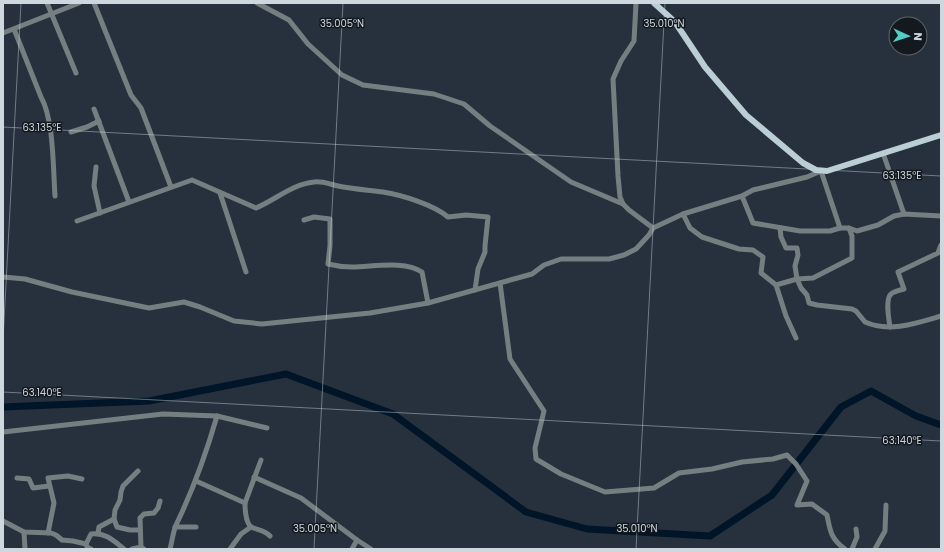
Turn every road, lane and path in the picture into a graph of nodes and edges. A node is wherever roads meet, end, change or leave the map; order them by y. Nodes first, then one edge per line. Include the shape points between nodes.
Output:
1 (47, 3) edge
2 (79, 3) edge
3 (94, 3) edge
4 (257, 3) edge
5 (636, 3) edge
6 (654, 3) edge
7 (52, 14) junction
8 (14, 29) junction
9 (3, 33) edge
10 (76, 73) dead end
11 (94, 109) dead end
12 (99, 121) junction
13 (71, 132) dead end
14 (941, 135) edge
15 (883, 153) junction
16 (96, 167) dead end
17 (821, 171) junction
18 (170, 187) junction
19 (220, 193) junction
20 (55, 196) dead end
21 (742, 196) junction
22 (129, 202) junction
23 (623, 204) junction
24 (100, 213) junction
25 (683, 214) junction
26 (904, 214) junction
27 (941, 216) edge
28 (304, 220) dead end
29 (77, 222) dead end
30 (653, 228) junction
31 (780, 228) junction
32 (840, 228) junction
33 (850, 228) junction
34 (941, 245) edge
35 (246, 272) dead end
36 (3, 277) edge
37 (797, 279) junction
38 (500, 283) junction
39 (776, 285) junction
40 (475, 290) junction
41 (428, 303) junction
42 (941, 316) edge
43 (890, 327) junction
44 (796, 338) dead end
45 (217, 416) junction
46 (267, 428) dead end
47 (3, 432) edge
48 (260, 460) dead end
49 (138, 471) dead end
50 (254, 477) junction
51 (17, 478) dead end
52 (82, 479) dead end
53 (196, 481) junction
54 (50, 486) junction
55 (160, 500) dead end
56 (245, 503) junction
57 (886, 506) dead end
58 (114, 519) junction
59 (3, 521) edge
60 (175, 526) junction
61 (196, 527) dead end
62 (251, 527) junction
63 (856, 529) dead end
64 (140, 530) junction
65 (24, 532) junction
66 (48, 533) junction
67 (98, 533) junction
68 (270, 536) dead end
69 (357, 540) junction
70 (86, 544) junction
71 (143, 548) edge
72 (25, 549) edge
73 (91, 549) edge
74 (124, 549) edge
75 (132, 549) edge
76 (170, 549) edge
77 (230, 549) edge
78 (352, 549) edge
79 (371, 549) edge
80 (845, 549) edge
81 (852, 549) edge
82 (875, 549) edge

1 - 7 street
2 - 7 street
3 - 18 street via 131,95 141,108
4 - 23 street via 289,20 308,44 342,75 363,85 434,94 464,104 490,126 571,182
5 - 23 street via 634,41 613,79 618,176
6 - 17 main road via 675,22 705,67 746,115 803,163
7 - 8 street
7 - 10 street
8 - 9 street
8 - 20 street via 46,107
11 - 12 street
12 - 13 street
12 - 22 street
14 - 15 main road
15 - 17 main road
15 - 26 street
16 - 24 street via 94,186
17 - 21 street via 807,177 753,190
17 - 32 street
18 - 19 street via 195,181
18 - 22 street
19 - 35 street
19 - 40 street via 256,208 297,185 323,182 385,192 433,207 448,217 466,214 486,216 489,219 485,252 478,269
21 - 25 street
21 - 31 street via 753,223
22 - 24 street
23 - 30 street
24 - 29 street
25 - 30 street
25 - 39 street via 690,228 702,237 739,249 753,250 763,257 761,273
26 - 27 street
26 - 33 street via 894,216 878,225 857,230
28 - 41 street via 314,217 330,220 328,264 351,267 392,265 417,269 422,272
30 - 38 street via 636,249 624,255 609,259 561,259 544,265 532,274
31 - 32 street via 813,232
31 - 37 street via 786,248 797,248 794,266
32 - 33 street
33 - 37 street via 853,257 813,278
34 - 43 street via 938,253 898,272 904,287 890,296
36 - 41 street via 25,279 149,308 184,302 234,321 262,324 370,313
37 - 39 street
37 - 43 street via 809,303 852,310 868,324
38 - 40 street
38 - 80 street via 510,359 544,411 535,448 536,459 561,474 605,492 654,488 679,473 787,455 807,481 797,505 812,504 827,515 830,533
39 - 44 street
40 - 41 street
42 - 43 street via 909,325
45 - 46 street
45 - 47 street via 163,414
45 - 53 street
48 - 50 street
49 - 58 street via 123,486
50 - 56 street
50 - 69 street via 301,498
51 - 54 street via 29,478 33,488
52 - 54 street via 68,476 49,477
53 - 56 street
53 - 60 street
54 - 66 street via 54,503
55 - 64 street via 154,512 144,514 140,518
56 - 62 street
57 - 82 street via 885,531
58 - 64 street via 117,527
58 - 67 street via 98,527
59 - 65 street
60 - 61 street
60 - 76 street
62 - 68 street via 265,531
62 - 77 street via 241,534
63 - 81 street via 857,537
64 - 71 street
65 - 66 street
65 - 72 street
66 - 70 street via 62,540
67 - 70 street via 91,534
67 - 74 street
69 - 78 street
69 - 79 street
70 - 73 street
71 - 75 street

